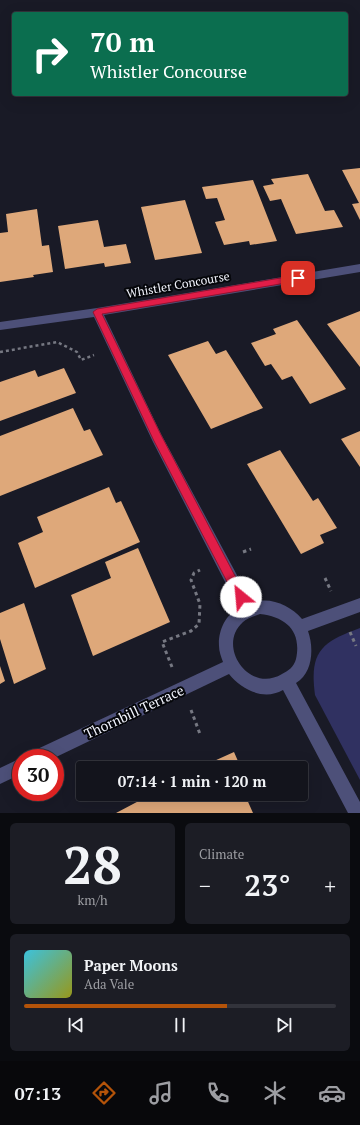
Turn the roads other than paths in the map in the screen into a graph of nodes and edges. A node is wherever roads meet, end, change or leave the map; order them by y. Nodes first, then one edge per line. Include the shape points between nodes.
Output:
1 (360, 268) edge
2 (97, 312) junction
3 (0, 326) edge
4 (360, 605) edge
5 (247, 609) junction
6 (299, 627) junction
7 (230, 666) junction
8 (287, 682) junction
9 (56, 749) edge
10 (12, 770) edge
11 (0, 776) edge
12 (357, 813) edge

1 - 2 street, Whistler Concourse
2 - 3 street, Whistler Concourse
2 - 5 street via 157,438
4 - 6 street
5 - 6 street via 272,608 285,613
5 - 7 street via 237,616 229,627 225,639
6 - 8 street via 305,647 303,662 297,673
7 - 8 street via 239,677 263,688 276,688
7 - 9 street, Thornbill Terrace
8 - 12 street
10 - 11 street

